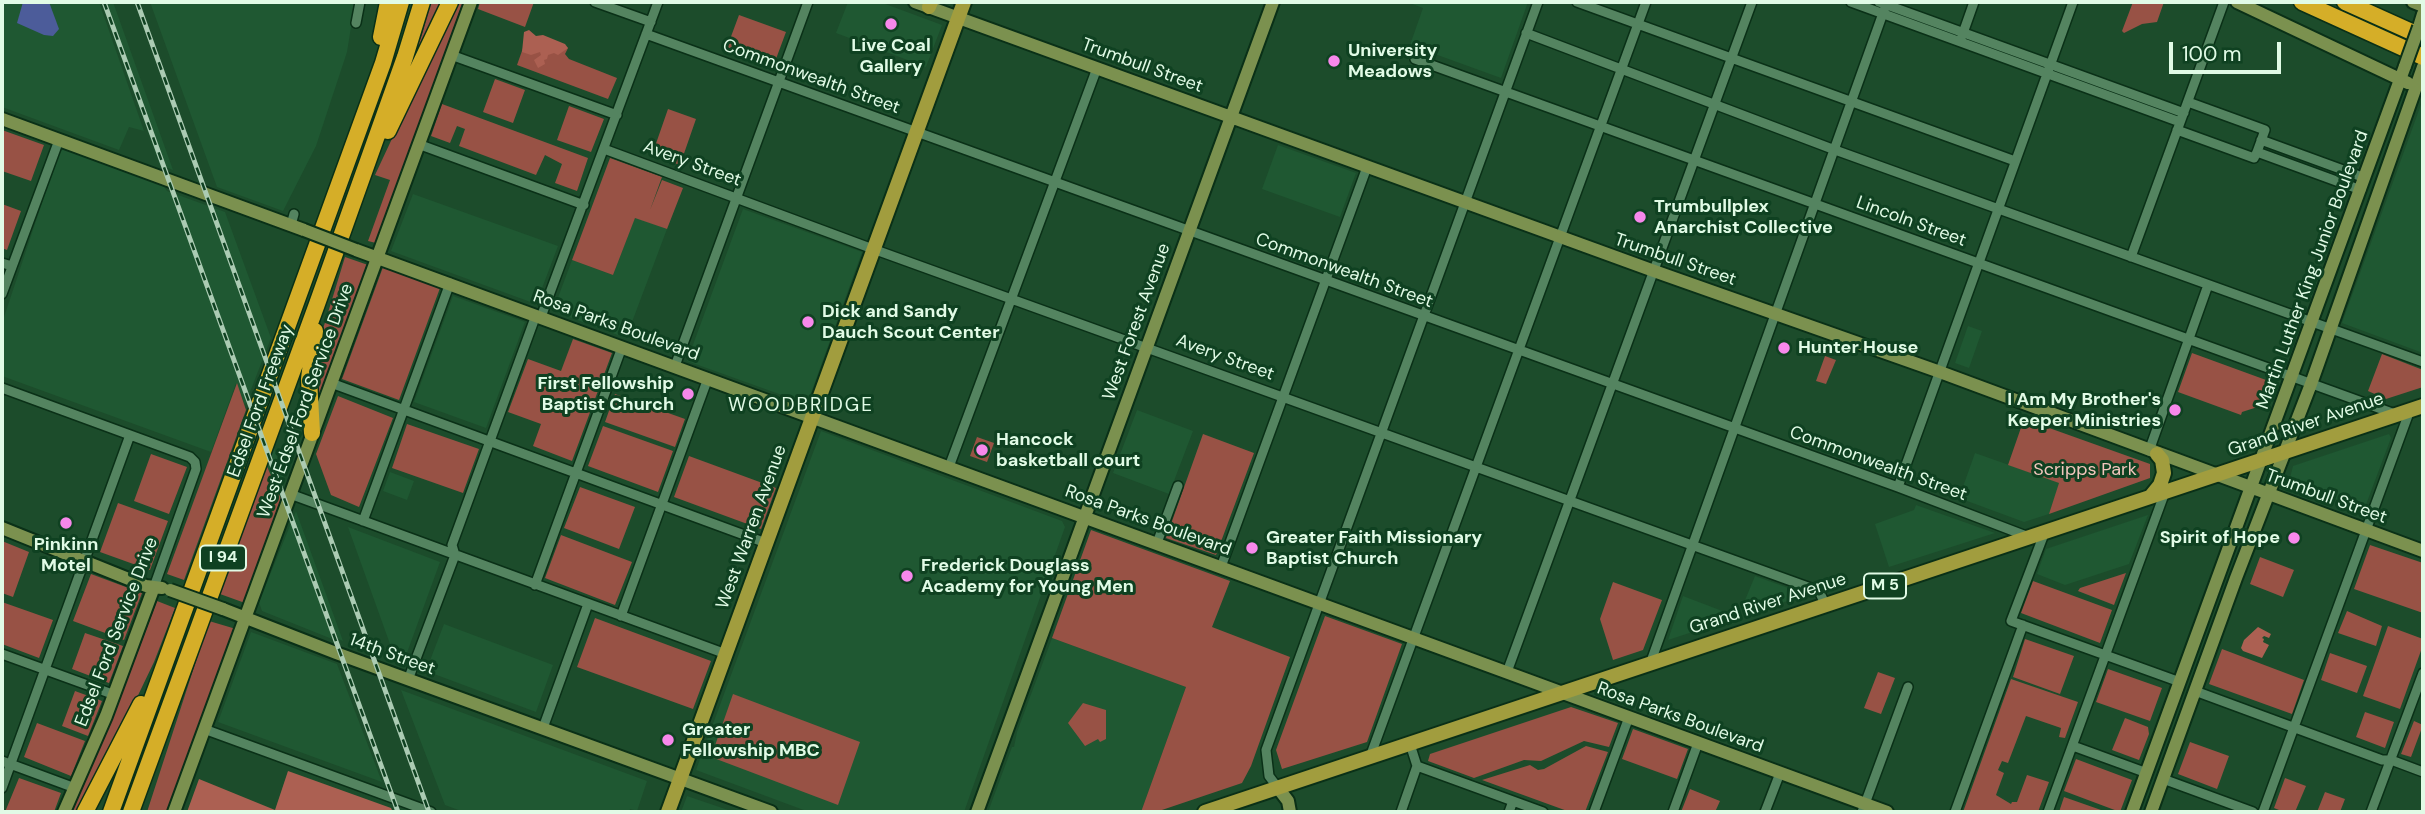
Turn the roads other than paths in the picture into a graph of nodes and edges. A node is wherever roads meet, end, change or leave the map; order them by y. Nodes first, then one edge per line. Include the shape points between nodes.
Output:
1 (360, 2) edge
2 (388, 2) edge
3 (401, 2) edge
4 (422, 2) edge
5 (450, 2) edge
6 (471, 2) edge
7 (595, 2) edge
8 (658, 2) edge
9 (808, 2) edge
10 (955, 2) edge
11 (964, 2) edge
12 (1273, 2) edge
13 (1538, 2) edge
14 (1577, 2) edge
15 (1646, 2) edge
16 (1752, 2) edge
17 (1851, 2) edge
18 (1974, 2) edge
19 (2073, 2) edge
20 (2224, 2) edge
21 (2237, 2) edge
22 (2302, 2) edge
23 (2345, 2) edge
24 (2413, 2) edge
25 (925, 3) edge
26 (1884, 6) edge
27 (2423, 6) edge
28 (958, 18) junction
29 (651, 22) junction
30 (356, 23) dead end
31 (1638, 24) junction
32 (2422, 26) edge
33 (1526, 33) junction
34 (646, 34) junction
35 (1961, 37) junction
36 (451, 55) junction
37 (1731, 58) junction
38 (1415, 59) dead end
39 (2423, 66) edge
40 (1097, 68) junction
41 (1622, 68) junction
42 (2048, 68) junction
43 (2401, 79) junction
44 (779, 82) junction
45 (2420, 88) edge
46 (1505, 92) junction
47 (1853, 102) junction
48 (2188, 102) junction
49 (1716, 103) junction
50 (617, 115) junction
51 (362, 116) junction
52 (1230, 117) junction
53 (2, 118) edge
54 (2180, 121) junction
55 (1600, 127) junction
56 (916, 132) junction
57 (59, 140) junction
58 (2261, 140) junction
59 (418, 144) junction
60 (604, 149) junction
61 (1835, 150) junction
62 (2256, 155) junction
63 (1694, 161) junction
64 (2015, 161) junction
65 (1367, 167) junction
66 (360, 179) junction
67 (1053, 182) junction
68 (2363, 184) junction
69 (737, 197) junction
70 (1464, 202) junction
71 (584, 205) junction
72 (1815, 205) junction
73 (1997, 209) junction
74 (1189, 231) junction
75 (1560, 237) junction
76 (2340, 246) junction
77 (873, 249) junction
78 (2359, 252) junction
79 (377, 256) junction
80 (2131, 257) junction
81 (2, 263) edge
82 (1979, 263) junction
83 (12, 266) junction
84 (1654, 271) junction
85 (1326, 281) junction
86 (450, 283) junction
87 (2208, 285) junction
88 (2, 294) edge
89 (1010, 298) junction
90 (317, 304) junction
91 (1776, 314) junction
92 (538, 316) junction
93 (1423, 316) junction
94 (2312, 322) junction
95 (2331, 328) junction
96 (2189, 339) junction
97 (1147, 346) junction
98 (622, 347) junction
99 (1518, 351) junction
100 (2423, 362) edge
101 (675, 366) junction
102 (1940, 372) junction
103 (2292, 376) junction
104 (708, 378) junction
105 (331, 383) junction
106 (2311, 383) junction
107 (1612, 385) junction
108 (2, 388) edge
109 (1284, 396) junction
110 (404, 409) junction
111 (2410, 410) edge
112 (813, 416) junction
113 (1735, 428) junction
114 (1380, 431) junction
115 (313, 433) junction
116 (130, 435) junction
117 (490, 442) junction
118 (2153, 453) junction
119 (2285, 453) junction
120 (2261, 461) junction
121 (1476, 466) junction
122 (949, 467) junction
123 (576, 473) junction
124 (2217, 476) junction
125 (1178, 486) dead end
126 (1898, 487) junction
127 (2251, 489) junction
128 (2165, 492) junction
129 (290, 494) junction
130 (2268, 495) junction
131 (2150, 497) junction
132 (1570, 500) junction
133 (661, 505) junction
134 (1085, 517) junction
135 (363, 522) junction
136 (2, 528) edge
137 (2366, 530) junction
138 (2037, 536) junction
139 (766, 543) junction
140 (1157, 543) junction
141 (1693, 545) junction
142 (2423, 551) edge
143 (455, 555) junction
144 (85, 562) junction
145 (1221, 567) junction
146 (2219, 575) junction
147 (2236, 578) junction
148 (535, 585) junction
149 (154, 587) junction
150 (1318, 603) junction
151 (588, 604) junction
152 (1826, 606) junction
153 (2207, 609) junction
154 (2225, 610) junction
155 (621, 616) junction
156 (245, 618) junction
157 (2023, 625) junction
158 (1413, 638) junction
159 (169, 649) junction
160 (2, 654) edge
161 (726, 654) junction
162 (2106, 655) junction
163 (1650, 664) junction
164 (45, 670) junction
165 (1507, 672) junction
166 (2423, 673) edge
167 (408, 680) junction
168 (2180, 682) junction
169 (1908, 687) dead end
170 (2195, 691) junction
171 (1563, 693) junction
172 (115, 695) junction
173 (165, 716) junction
174 (2168, 716) junction
175 (2185, 717) junction
176 (1629, 718) junction
177 (2294, 728) junction
178 (204, 729) junction
179 (543, 729) junction
180 (1698, 743) junction
181 (2158, 743) junction
182 (1410, 744) junction
183 (2073, 746) junction
184 (2173, 751) junction
185 (1370, 757) junction
186 (2391, 760) junction
187 (6, 763) edge
188 (1417, 766) junction
189 (2423, 772) edge
190 (1780, 773) junction
191 (2147, 773) junction
192 (681, 779) junction
193 (2163, 779) junction
194 (2, 788) edge
195 (75, 788) junction
196 (1278, 788) junction
197 (1513, 801) junction
198 (1863, 808) edge
199 (64, 812) edge
200 (85, 812) edge
201 (111, 812) edge
202 (131, 812) edge
203 (139, 812) edge
204 (174, 812) edge
205 (431, 812) edge
206 (668, 812) edge
207 (771, 812) edge
208 (977, 812) edge
209 (1205, 812) edge
210 (1290, 812) edge
211 (1401, 812) edge
212 (1509, 812) edge
213 (1543, 812) edge
214 (1594, 812) edge
215 (1673, 812) edge
216 (1765, 812) edge
217 (1887, 812) edge
218 (1955, 812) edge
219 (2048, 812) edge
220 (2132, 812) edge
221 (2151, 812) edge
222 (2253, 812) edge
223 (2263, 812) edge
224 (2371, 812) edge

1 - 30 street
2 - 51 highway
3 - 51 highway, Edsel Ford Freeway / I 94
4 - 66 highway, Edsel Ford Freeway / I 94
5 - 66 highway via 374,160
6 - 36 street, West Edsel Ford Service Drive
7 - 29 street
8 - 29 street
9 - 44 street
10 - 28 main road
11 - 28 main road, West Warren Avenue
12 - 52 street, West Forest Avenue
13 - 33 street
14 - 31 street
15 - 31 street
16 - 37 street
17 - 26 street
18 - 35 street
19 - 42 street
20 - 48 street
21 - 43 street
22 - 39 highway
23 - 32 highway
24 - 27 street
25 - 28 street, Trumbull Street
26 - 35 street
26 - 47 street
28 - 40 street, Trumbull Street
28 - 56 main road, West Warren Avenue
29 - 34 street
31 - 37 street
31 - 41 street
32 - 43 street, Martin Luther King Junior Boulevard, bridge
33 - 41 street
33 - 46 street
34 - 44 street, Commonwealth Street
34 - 50 street
35 - 42 street
36 - 50 street
36 - 59 street, West Edsel Ford Service Drive
37 - 47 street
37 - 49 street
38 - 46 street, Lincoln Street
39 - 45 street, Martin Luther King Junior Boulevard
40 - 52 street, Trumbull Street
40 - 67 street
41 - 49 street
41 - 55 street
42 - 54 street
42 - 64 street
43 - 45 street
43 - 68 street, Martin Luther King Junior Boulevard
44 - 56 street, Commonwealth Street
44 - 69 street
45 - 78 street, Martin Luther King Junior Boulevard
46 - 55 street, Lincoln Street
46 - 70 street
47 - 61 street
47 - 64 street
48 - 54 street
48 - 58 street via 2265,130
49 - 61 street
49 - 63 street
50 - 60 street
51 - 159 highway, Edsel Ford Freeway / I 94
52 - 65 street, Trumbull Street
52 - 74 street, West Forest Avenue
53 - 57 street, Rosa Parks Boulevard
54 - 62 street
54 - 80 street
55 - 63 street, Lincoln Street
55 - 75 street
56 - 67 street, Commonwealth Street
56 - 77 main road, West Warren Avenue
57 - 79 street, Rosa Parks Boulevard, bridge via 293,220 304,230
57 - 83 street
58 - 62 street
58 - 68 street
59 - 71 street
59 - 79 street, West Edsel Ford Service Drive
60 - 69 street, Avery Street
60 - 71 street
61 - 72 street
61 - 73 street
62 - 68 street
63 - 72 street, Lincoln Street
63 - 84 street
64 - 73 street
65 - 70 street, Trumbull Street
65 - 85 street
66 - 90 highway, Edsel Ford Freeway / I 94
67 - 74 street, Commonwealth Street
67 - 89 street
68 - 76 street, Martin Luther King Junior Boulevard
69 - 77 street, Avery Street
69 - 101 street
70 - 75 street, Trumbull Street
70 - 93 street
71 - 92 street
72 - 82 street, Lincoln Street
72 - 91 street
73 - 80 street
73 - 82 street
74 - 85 street, Commonwealth Street
74 - 97 street, West Forest Avenue
75 - 84 street, Trumbull Street
75 - 99 street
76 - 78 street
76 - 94 street, Martin Luther King Junior Boulevard
77 - 89 street, Avery Street
77 - 112 main road, West Warren Avenue
78 - 95 street, Martin Luther King Junior Boulevard
79 - 86 street, Rosa Parks Boulevard
79 - 105 street, West Edsel Ford Service Drive
80 - 87 street
81 - 83 street
82 - 96 street, Lincoln Street
82 - 102 street
83 - 88 street
84 - 91 street, Trumbull Street
84 - 107 street
85 - 93 street, Commonwealth Street
85 - 109 street
86 - 92 street, Rosa Parks Boulevard
86 - 110 street
87 - 94 street
87 - 96 street
89 - 97 street, Avery Street
89 - 122 street
90 - 115 highway via 309,379
90 - 173 highway, Edsel Ford Freeway / I 94
91 - 102 street, Trumbull Street
91 - 113 street
92 - 98 street, Rosa Parks Boulevard
92 - 117 street
93 - 99 street, Commonwealth Street
93 - 114 street
94 - 95 street
94 - 103 street, Martin Luther King Junior Boulevard
95 - 100 street
95 - 106 street, Martin Luther King Junior Boulevard
96 - 103 street, Lincoln Street
96 - 118 street
97 - 109 street, Avery Street
97 - 134 street, West Forest Avenue
98 - 101 street, Rosa Parks Boulevard
98 - 123 street
99 - 107 street, Commonwealth Street
99 - 121 street
101 - 104 street, Rosa Parks Boulevard
102 - 118 street, Trumbull Street
102 - 126 street
103 - 106 street, Lincoln Street
103 - 120 street, Martin Luther King Junior Boulevard
104 - 112 street, Rosa Parks Boulevard
104 - 133 street
105 - 110 street
105 - 115 street, West Edsel Ford Service Drive
106 - 111 street, Lincoln Street
106 - 119 street, Martin Luther King Junior Boulevard
107 - 113 street, Commonwealth Street
107 - 132 street
108 - 116 street
109 - 114 street, Avery Street
109 - 145 street
110 - 117 street
110 - 135 street
111 - 119 main road, Grand River Avenue / M 5
111 - 137 street
112 - 122 street, Rosa Parks Boulevard
112 - 139 main road, West Warren Avenue
113 - 126 street, Commonwealth Street
113 - 141 street
114 - 121 street, Avery Street
114 - 150 street
115 - 129 street, West Edsel Ford Service Drive
116 - 144 street
116 - 149 street, Edsel Ford Service Drive via 195,462
117 - 123 street
117 - 143 street via 452,545
118 - 124 street, Trumbull Street
118 - 131 main road via 2162,460 2164,473
119 - 120 main road, Grand River Avenue / M 5
119 - 130 street, Martin Luther King Junior Boulevard
120 - 124 main road, Grand River Avenue / M 5
120 - 127 street, Martin Luther King Junior Boulevard
121 - 132 street, Avery Street
121 - 158 street
122 - 134 street, Rosa Parks Boulevard
123 - 133 street
123 - 148 street
124 - 127 street, Trumbull Street
124 - 128 main road, Grand River Avenue / M 5
125 - 140 street
126 - 138 street, Commonwealth Street
127 - 130 street, Trumbull Street
127 - 146 street, Martin Luther King Junior Boulevard
128 - 131 main road, Grand River Avenue / M 5
128 - 162 street
129 - 135 street
129 - 156 street, West Edsel Ford Service Drive
130 - 137 street, Trumbull Street
130 - 147 street, Martin Luther King Junior Boulevard
131 - 138 main road, Grand River Avenue / M 5
132 - 141 street, Avery Street
132 - 165 street
133 - 139 street
133 - 155 street
134 - 140 street, Rosa Parks Boulevard
134 - 208 street, West Forest Avenue
135 - 143 street
136 - 144 street, 14th Street
137 - 142 street, Trumbull Street
137 - 177 street
138 - 152 main road, Grand River Avenue / M 5
138 - 157 street via 2011,621
139 - 161 main road, West Warren Avenue
140 - 145 street, Rosa Parks Boulevard
141 - 152 street, Avery Street via 1819,591
141 - 163 street
143 - 148 street
143 - 167 street
144 - 149 street, 14th Street
144 - 164 street
145 - 150 street, Rosa Parks Boulevard
146 - 147 street via 2225,587
146 - 153 street, Martin Luther King Junior Boulevard
147 - 154 street, Martin Luther King Junior Boulevard
148 - 151 street
149 - 156 street, 14th Street, bridge
149 - 172 street, Edsel Ford Service Drive
150 - 158 street, Rosa Parks Boulevard
150 - 196 street via 1266,750 1269,776
151 - 155 street
151 - 179 street
152 - 163 main road, Grand River Avenue / M 5
153 - 154 street via 2218,600
153 - 168 street, Martin Luther King Junior Boulevard
154 - 170 street, Martin Luther King Junior Boulevard
155 - 161 street
156 - 167 street, 14th Street
156 - 178 street, West Edsel Ford Service Drive
157 - 162 street
157 - 218 street
158 - 165 street, Rosa Parks Boulevard
158 - 185 street
159 - 200 highway
159 - 201 highway, Edsel Ford Freeway / I 94
160 - 164 street
161 - 192 main road, West Warren Avenue
162 - 168 street
162 - 183 street
163 - 171 main road, Grand River Avenue / M 5
164 - 172 street
164 - 187 street
165 - 171 street, Rosa Parks Boulevard
166 - 186 street
167 - 179 street, 14th Street
168 - 174 street, Martin Luther King Junior Boulevard
169 - 198 street
170 - 175 street, Martin Luther King Junior Boulevard
170 - 177 street
171 - 176 street, Rosa Parks Boulevard
171 - 182 main road, Grand River Avenue / M 5
172 - 195 street, Edsel Ford Service Drive
173 - 202 highway, Edsel Ford Freeway / I 94
173 - 203 highway via 161,751
174 - 175 street via 2174,722
174 - 181 street, Martin Luther King Junior Boulevard
175 - 184 street, Martin Luther King Junior Boulevard
176 - 180 street, Rosa Parks Boulevard
176 - 214 street
177 - 186 street
177 - 223 street
178 - 204 street, West Edsel Ford Service Drive
178 - 205 street
179 - 192 street, 14th Street
180 - 190 street, Rosa Parks Boulevard
180 - 215 street
181 - 184 street via 2172,741
181 - 191 street, Martin Luther King Junior Boulevard
182 - 185 main road, Grand River Avenue / M 5
182 - 188 street
183 - 191 street
183 - 219 street
184 - 193 street, Martin Luther King Junior Boulevard
185 - 196 main road, Grand River Avenue / M 5
186 - 189 street
186 - 224 street
187 - 194 street
187 - 195 street
188 - 197 street
188 - 211 street
190 - 198 street, Rosa Parks Boulevard
190 - 216 street
191 - 220 street, Martin Luther King Junior Boulevard
192 - 206 main road, West Warren Avenue
192 - 207 street, 14th Street
193 - 221 street, Martin Luther King Junior Boulevard
193 - 222 street
195 - 199 street, Edsel Ford Service Drive
196 - 209 main road, Grand River Avenue / M 5
196 - 210 street
197 - 212 street
197 - 213 street
198 - 217 street, Rosa Parks Boulevard

